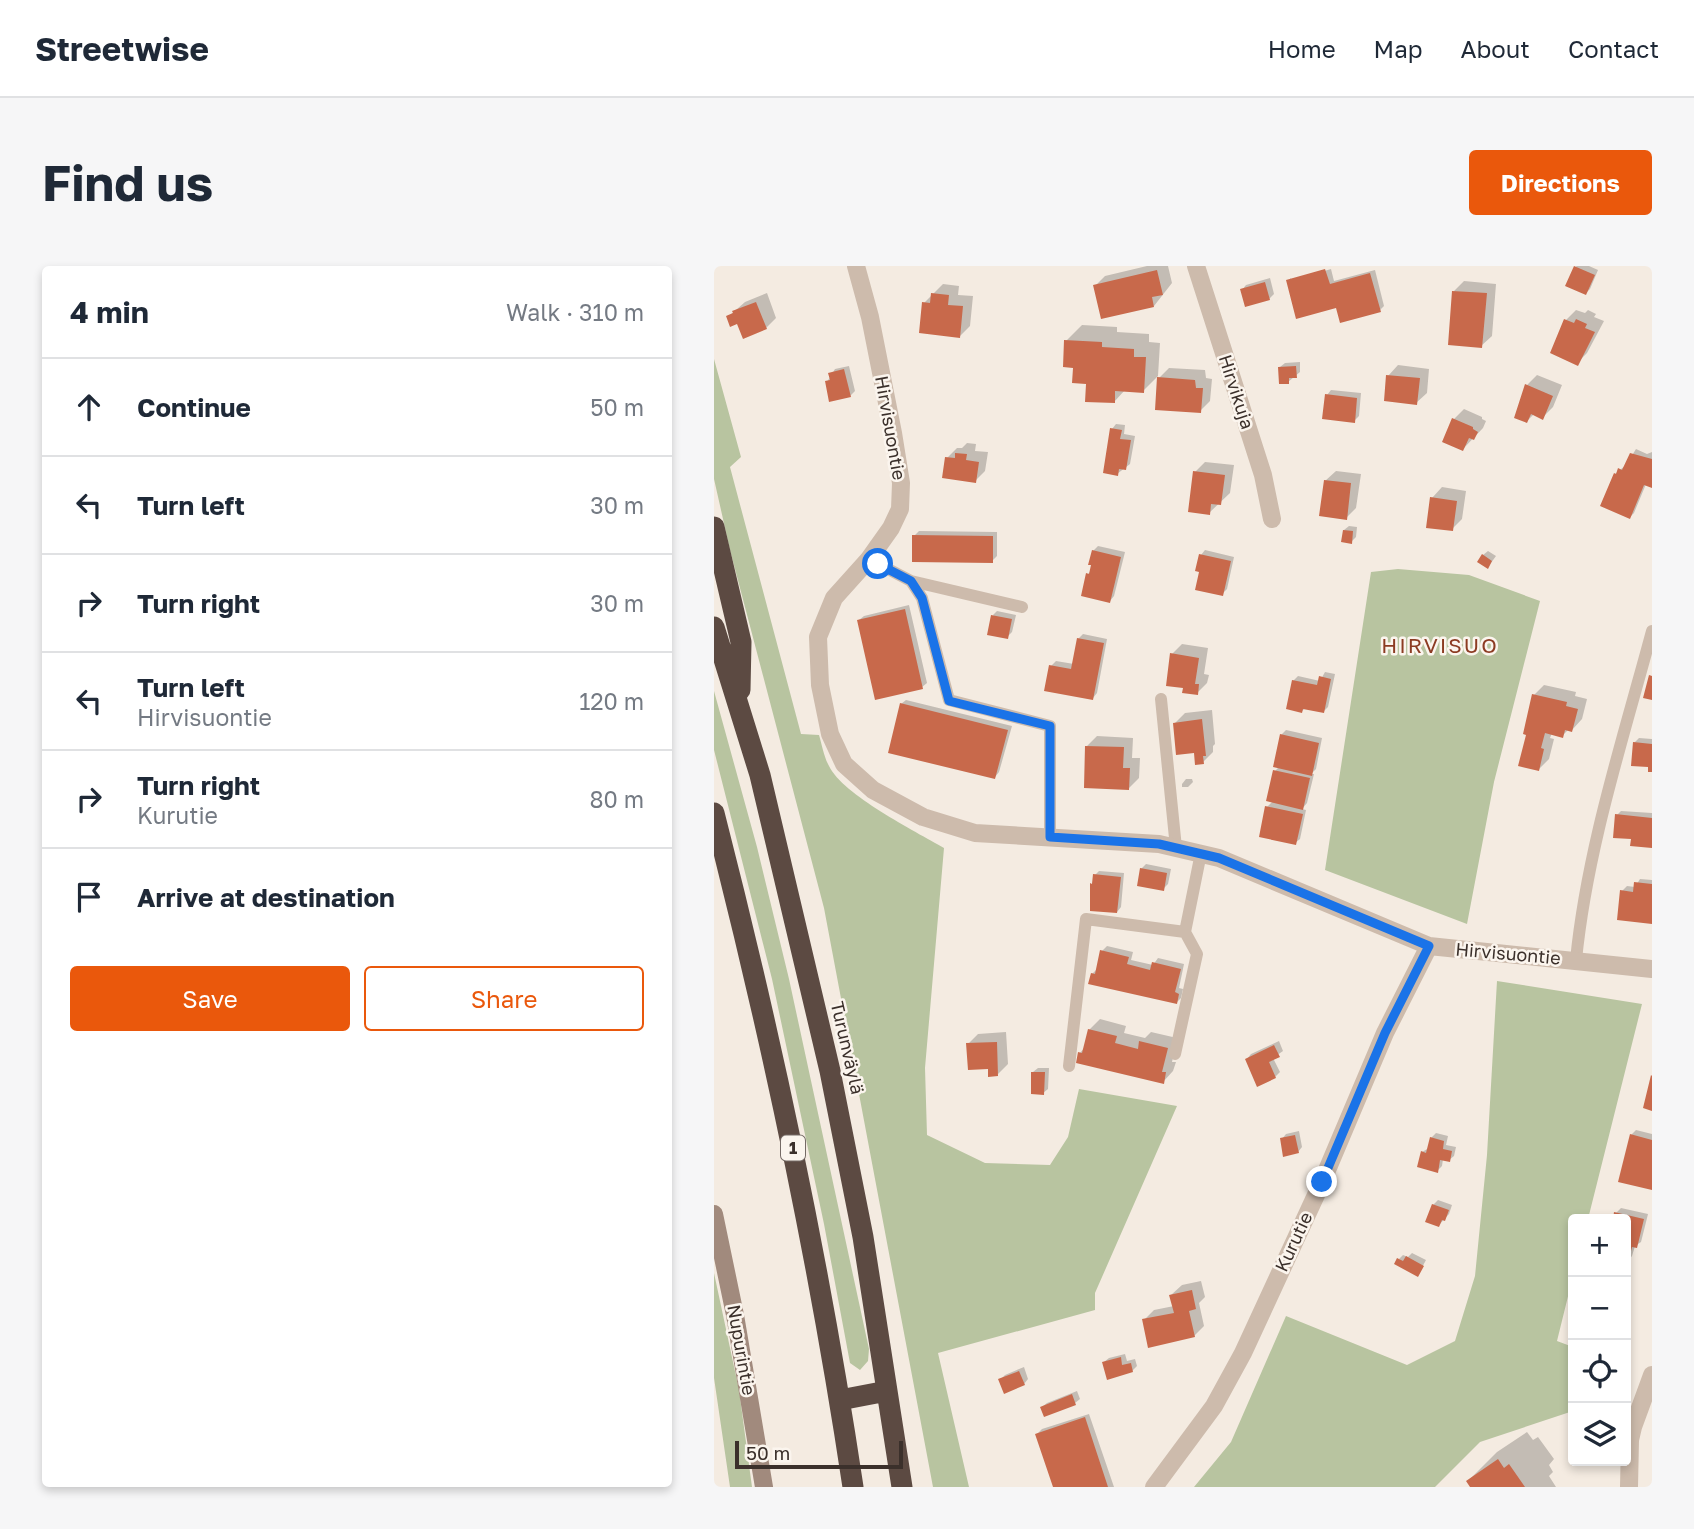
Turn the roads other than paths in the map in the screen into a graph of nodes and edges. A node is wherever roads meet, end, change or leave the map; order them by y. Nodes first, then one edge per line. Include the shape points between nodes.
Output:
1 (856, 266) edge
2 (1196, 266) edge
3 (1272, 519) dead end
4 (714, 527) edge
5 (869, 559) junction
6 (911, 581) junction
7 (1022, 607) dead end
8 (714, 627) edge
9 (1652, 631) edge
10 (1161, 699) dead end
11 (739, 709) junction
12 (714, 813) edge
13 (1050, 837) junction
14 (1176, 848) junction
15 (1200, 853) junction
16 (1185, 932) junction
17 (1429, 946) junction
18 (1576, 960) junction
19 (1652, 969) edge
20 (1175, 1054) dead end
21 (1069, 1066) dead end
22 (714, 1214) edge
23 (1652, 1375) edge
24 (887, 1391) junction
25 (840, 1399) junction
26 (764, 1487) edge
27 (853, 1487) edge
28 (902, 1487) edge
29 (1154, 1487) edge
30 (1629, 1487) edge

1 - 5 street, Hirvisuontie via 901,483 900,509
2 - 3 street, Hirvikuja via 1263,475
4 - 11 highway via 741,642
5 - 6 lane
5 - 13 street, Hirvisuontie via 834,598 818,637 820,685 830,734 844,764 873,790 923,817 975,833
6 - 7 lane
6 - 13 lane via 922,598 949,701 1050,726
8 - 11 highway, Turunväylä
9 - 18 lane via 1595,847
10 - 14 lane
11 - 24 highway, Turunväylä via 760,775 830,1071
12 - 25 highway, 1 via 778,1075
13 - 14 street, Hirvisuontie
14 - 15 street, Hirvisuontie
15 - 16 lane
15 - 17 street, Hirvisuontie
16 - 20 lane via 1197,954
16 - 21 lane via 1086,919
17 - 18 street, Hirvisuontie
17 - 29 street, Kurutie via 1385,1033 1243,1353 1214,1406
18 - 19 street, Hirvisuontie
22 - 26 main road, Nupurintie
23 - 30 street via 1633,1427
24 - 25 highway
24 - 28 highway, Turunväylä
25 - 27 highway, 1

